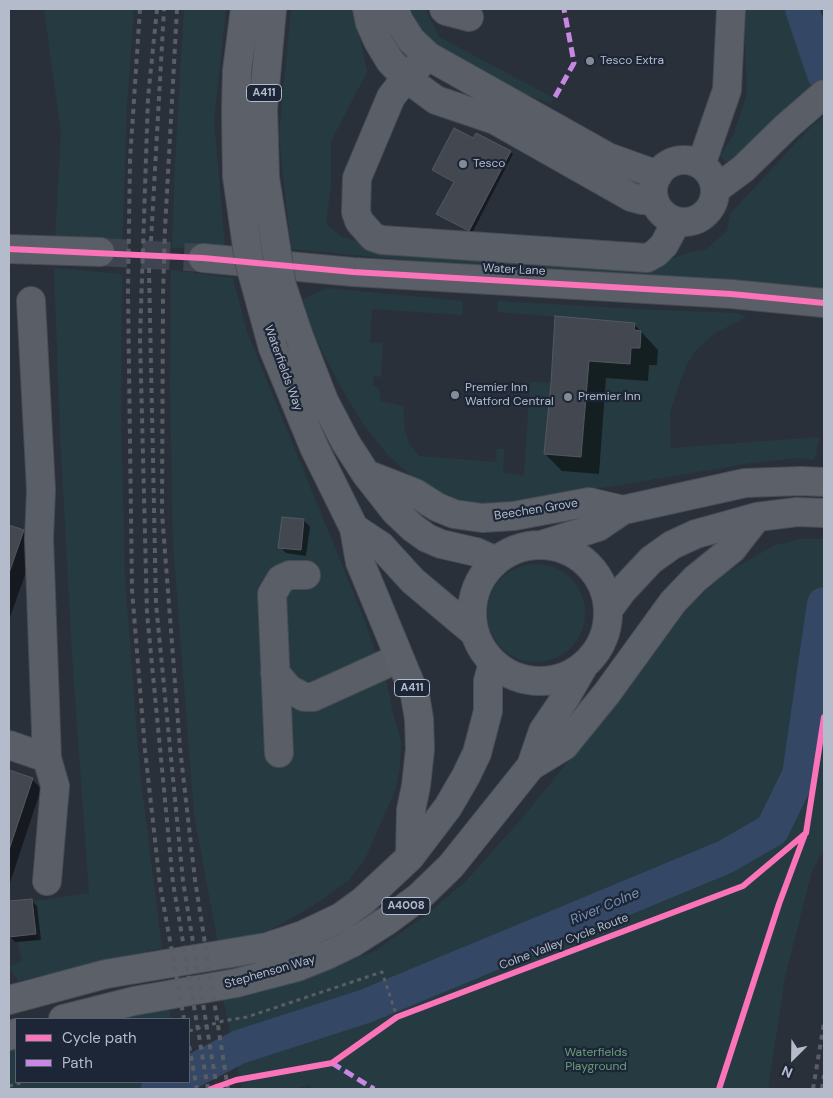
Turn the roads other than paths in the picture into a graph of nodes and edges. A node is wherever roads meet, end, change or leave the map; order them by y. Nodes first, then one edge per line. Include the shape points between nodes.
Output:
1 (244, 9) edge
2 (272, 9) edge
3 (367, 9) edge
4 (394, 9) edge
5 (731, 9) edge
6 (428, 56) junction
7 (406, 78) junction
8 (824, 94) edge
9 (701, 165) junction
10 (656, 188) junction
11 (716, 189) junction
12 (678, 221) junction
13 (9, 249) edge
14 (100, 252) tunnel mouth
15 (203, 258) tunnel mouth
16 (32, 301) dead end
17 (824, 303) edge
18 (366, 474) junction
19 (813, 481) edge
20 (623, 510) junction
21 (824, 513) edge
22 (757, 517) junction
23 (354, 528) junction
24 (542, 545) junction
25 (494, 560) junction
26 (306, 574) dead end
27 (608, 610) junction
28 (475, 633) junction
29 (399, 658) junction
30 (493, 663) junction
31 (583, 667) junction
32 (275, 673) junction
33 (9, 745) edge
34 (279, 753) dead end
35 (47, 758) junction
36 (531, 766) junction
37 (410, 857) junction
38 (47, 881) dead end
39 (9, 1000) edge
40 (67, 1018) edge

1 - 23 main road, Waterfields Way / A411, bridge via 237,81 237,176 249,261 273,348 314,447
2 - 18 main road, Waterfields Way / A411, bridge via 262,109 265,178 282,286 324,401
3 - 7 street via 378,41
4 - 6 street via 411,40
5 - 9 street via 727,90
6 - 7 street
6 - 10 street via 608,157
7 - 10 street via 436,100 495,120 631,196 642,200
7 - 12 street via 391,97 357,178 356,212 372,237 646,258 664,245
8 - 11 street via 743,169
9 - 10 street via 677,161 664,167
9 - 11 street via 709,171
10 - 12 street via 664,214
11 - 12 street via 711,208 704,215 696,220
13 - 14 street
15 - 17 street, Water Lane via 353,272 731,294
16 - 35 street via 41,490 39,539
18 - 20 main road, Beechen Grove via 415,493 454,514 482,518 514,516 589,502
18 - 25 main road, Waterfields Way / A411 via 395,511 427,538
19 - 20 main road, Beechen Grove via 745,483
20 - 24 main road, Beechen Grove via 598,527
21 - 22 main road via 797,512
22 - 27 main road via 696,534 672,545 651,560
22 - 36 main road, A4008 via 732,549 673,602 564,746
23 - 28 main road via 381,546 413,581
23 - 29 main road, A411 via 360,562
24 - 25 main road via 504,552
24 - 27 main road via 569,552 588,564 601,583
25 - 28 main road via 475,593 472,618
26 - 32 street via 280,579 272,594
27 - 31 main road via 606,631
28 - 30 main road
29 - 32 street via 304,697 289,689
29 - 37 main road, A411 via 415,695 419,719 420,749 411,810
30 - 31 main road via 513,676 537,681 564,679
30 - 37 main road, Stephenson Way / A4008 via 488,681 488,711 477,753 448,807
31 - 36 main road, Stephenson Way / A4008 via 543,731
32 - 34 street
33 - 35 street
35 - 38 street via 55,786
36 - 40 main road, Stephenson Way / A4008 via 451,866 419,897 352,943 297,967
37 - 39 main road, Stephenson Way / A4008 via 387,881 341,917 267,947 106,974

